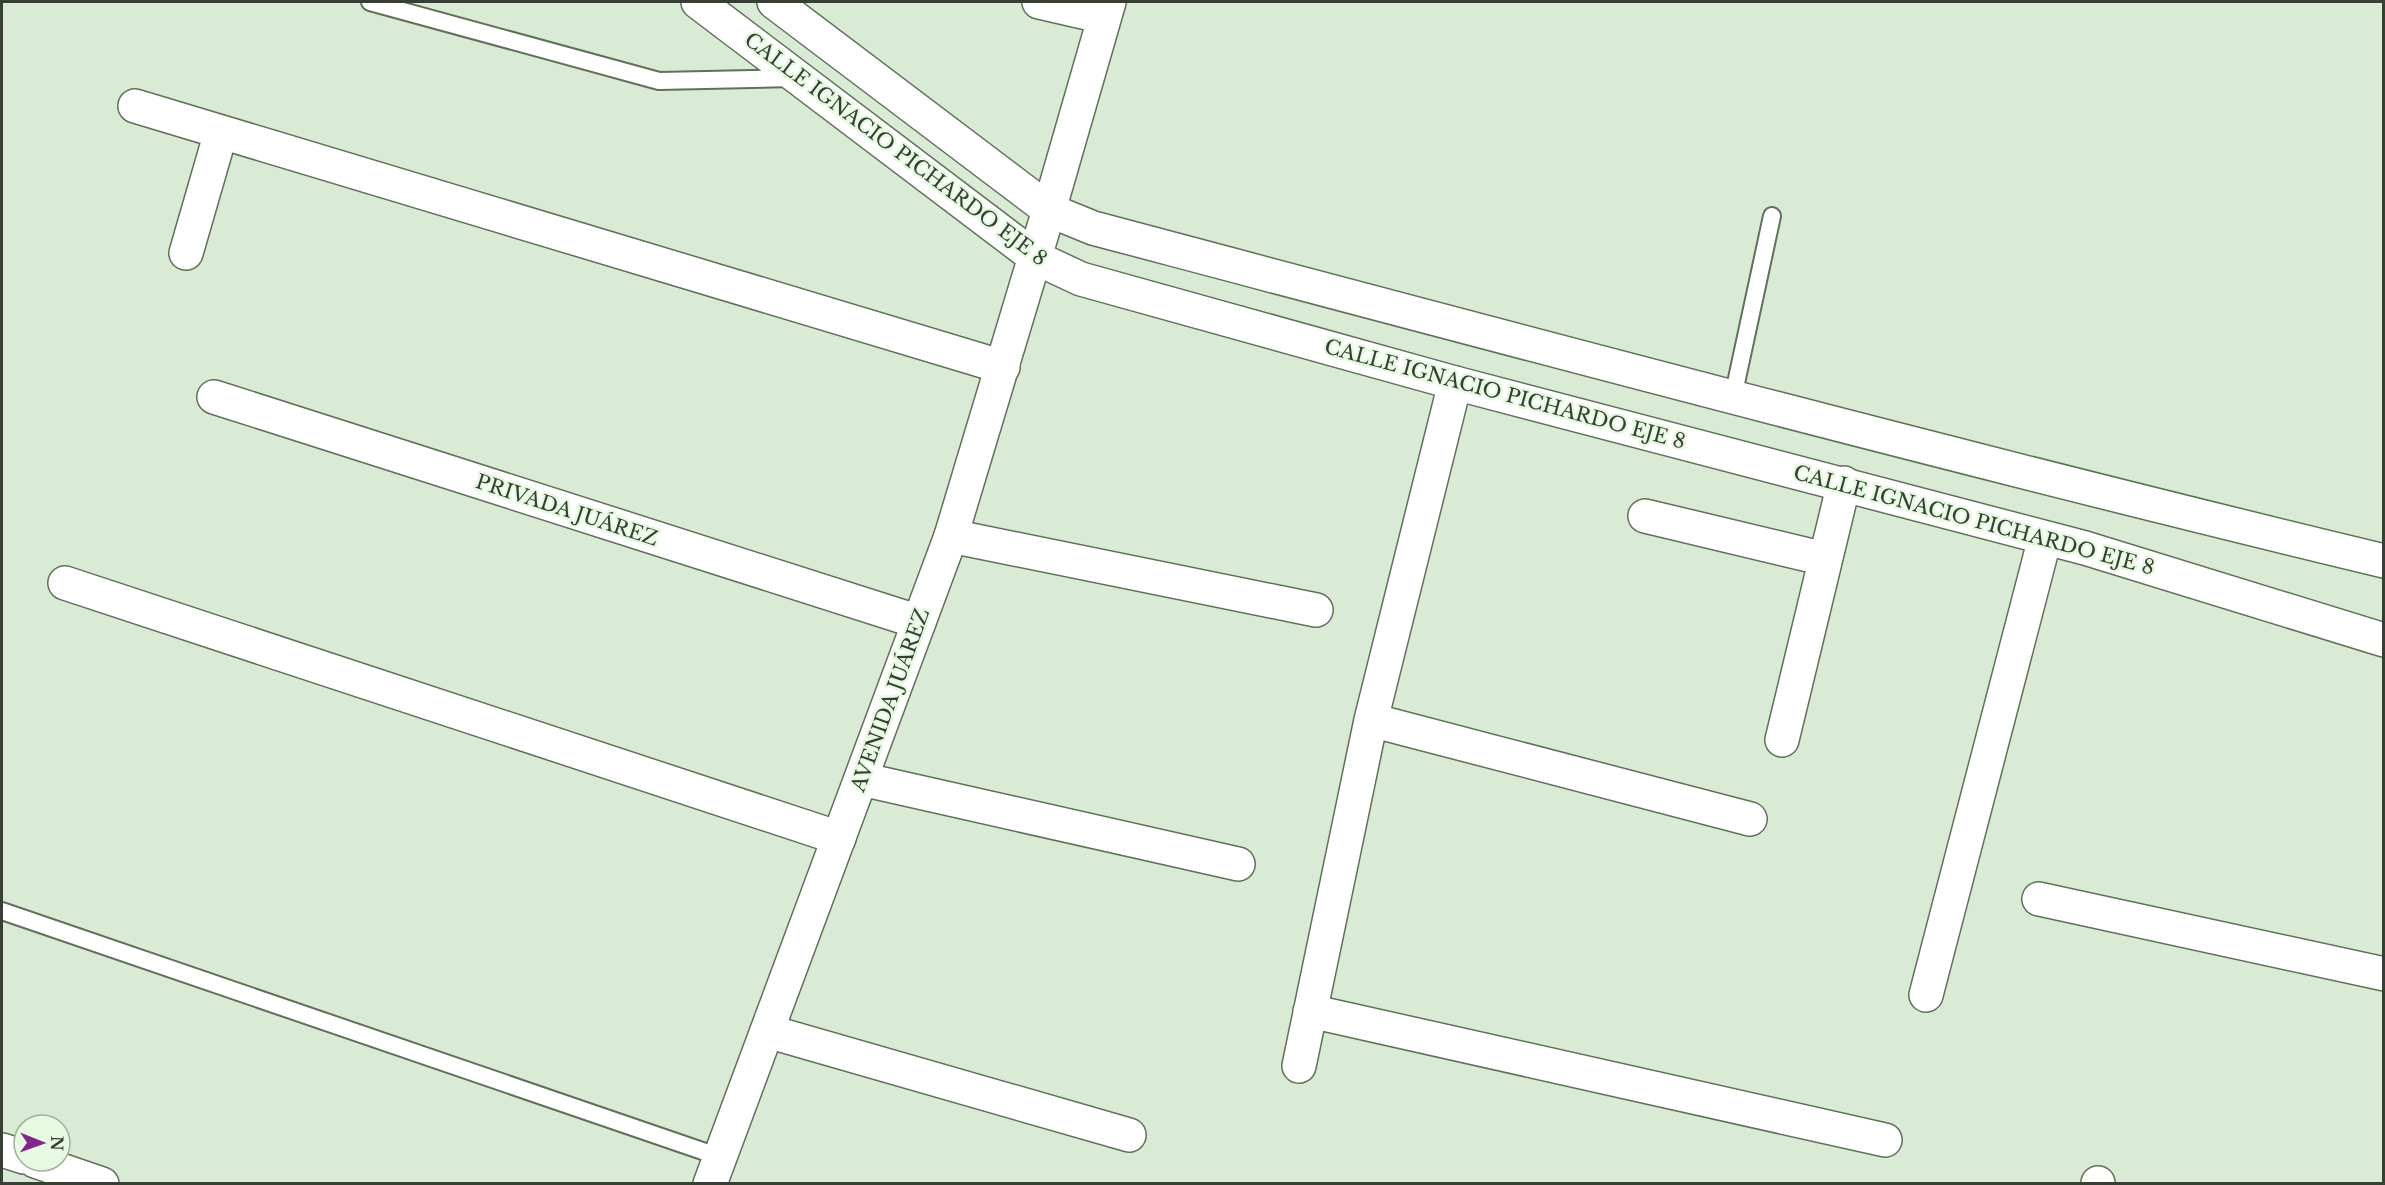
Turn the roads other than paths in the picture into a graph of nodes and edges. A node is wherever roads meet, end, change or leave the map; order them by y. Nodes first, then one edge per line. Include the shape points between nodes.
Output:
1 (370, 2) edge
2 (698, 2) edge
3 (774, 2) edge
4 (1040, 2) edge
5 (1107, 9) edge
6 (798, 78) junction
7 (135, 106) dead end
8 (221, 132) junction
9 (1049, 210) junction
10 (1772, 216) dead end
11 (186, 253) dead end
12 (1036, 258) junction
13 (1003, 367) junction
14 (1455, 383) junction
15 (214, 397) dead end
16 (1733, 397) junction
17 (1844, 483) junction
18 (1645, 516) dead end
19 (951, 536) junction
20 (2046, 538) junction
21 (1826, 559) junction
22 (2384, 561) edge
23 (65, 583) dead end
24 (1316, 610) dead end
25 (919, 622) junction
26 (2384, 640) edge
27 (1371, 720) junction
28 (1782, 740) dead end
29 (861, 779) junction
30 (1750, 819) dead end
31 (839, 838) junction
32 (1238, 864) dead end
33 (2039, 899) dead end
34 (2, 911) edge
35 (2384, 974) edge
36 (1926, 994) dead end
37 (1310, 1011) junction
38 (767, 1031) junction
39 (1299, 1066) dead end
40 (1130, 1135) dead end
41 (1885, 1140) dead end
42 (715, 1170) edge
43 (70, 1173) edge
44 (102, 1184) edge

1 - 6 lane via 659,81
2 - 6 street, CALLE IGNACIO PICHARDO EJE 8
3 - 9 street
4 - 5 street
5 - 9 street, AVENIDA JUÁREZ
6 - 12 street, CALLE IGNACIO PICHARDO EJE 8
7 - 8 street
8 - 11 street
8 - 13 street
9 - 12 street, AVENIDA JUÁREZ
9 - 16 street via 1093,228
10 - 16 lane
12 - 13 street, AVENIDA JUÁREZ
12 - 14 street, CALLE IGNACIO PICHARDO EJE 8 via 1081,279
13 - 19 street, AVENIDA JUÁREZ
14 - 17 street, CALLE IGNACIO PICHARDO EJE 8
14 - 27 street
15 - 25 street, PRIVADA JUÁREZ
16 - 22 street via 2017,468 2097,492
17 - 20 street, CALLE IGNACIO PICHARDO EJE 8
17 - 21 street
18 - 21 street
19 - 24 street
19 - 25 street, AVENIDA JUÁREZ
20 - 26 street, CALLE IGNACIO PICHARDO EJE 8
20 - 36 street
21 - 28 street
23 - 31 street
25 - 29 street, AVENIDA JUÁREZ
27 - 30 street
27 - 37 street
29 - 31 street, AVENIDA JUÁREZ
29 - 32 street
31 - 38 street, AVENIDA JUÁREZ
33 - 35 street
34 - 42 lane
37 - 39 street
37 - 41 street
38 - 40 street
38 - 42 street, AVENIDA JUÁREZ
43 - 44 street

